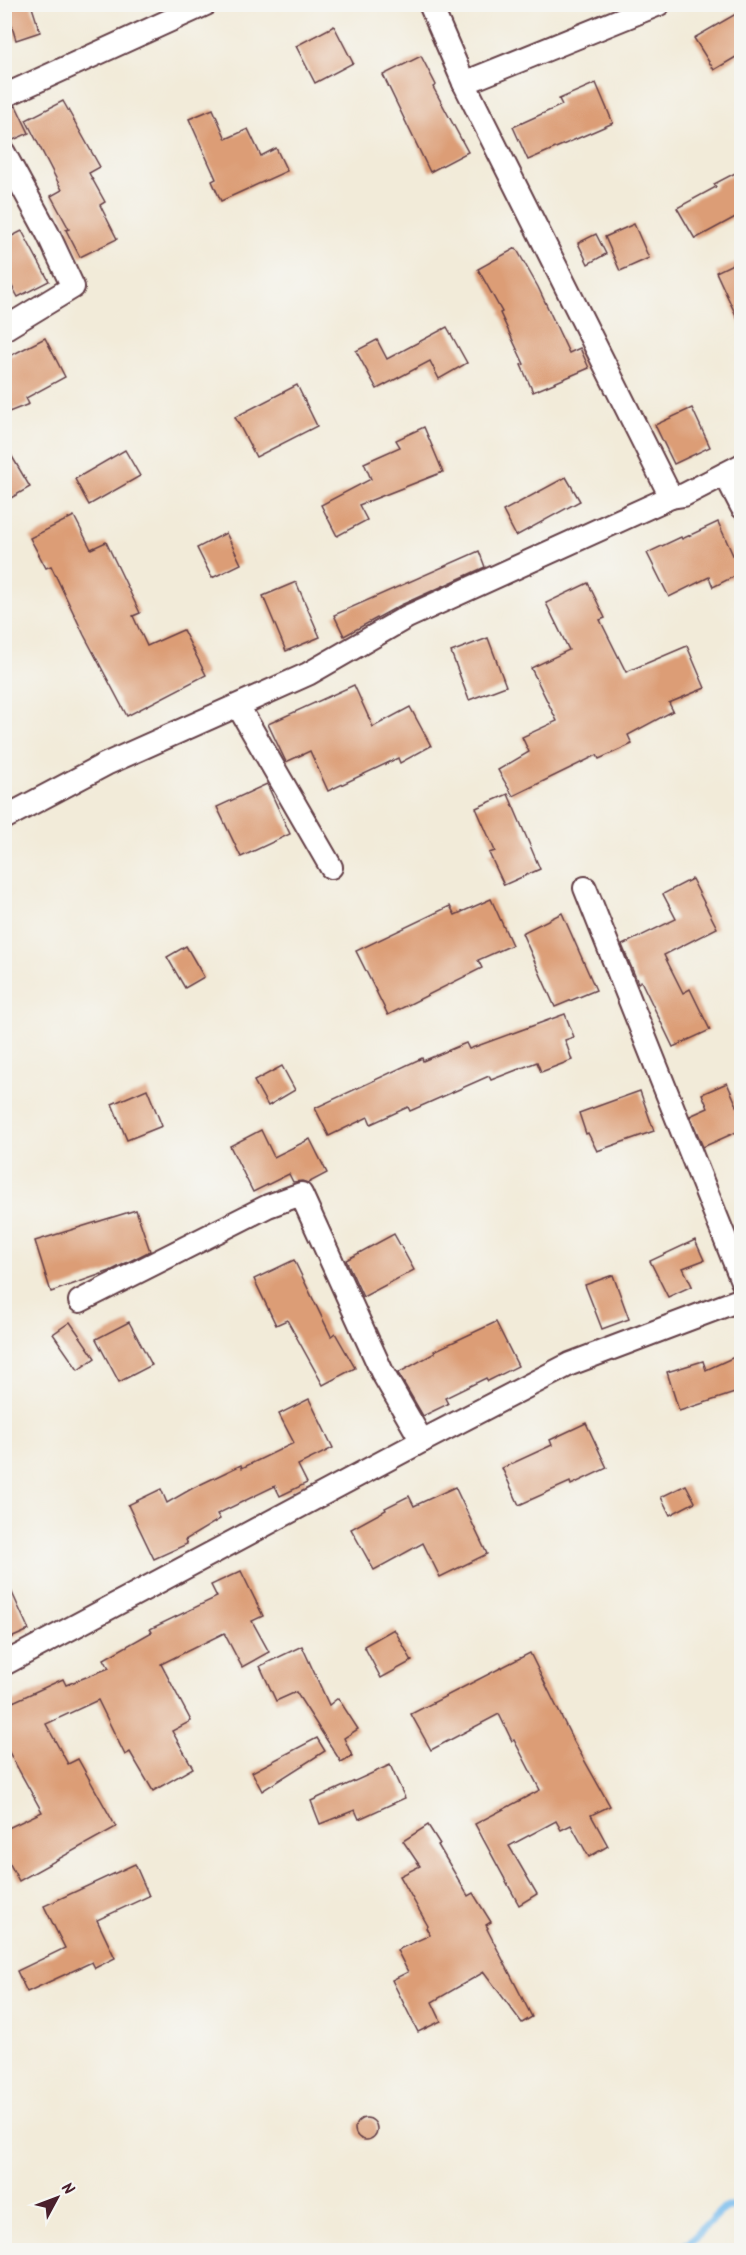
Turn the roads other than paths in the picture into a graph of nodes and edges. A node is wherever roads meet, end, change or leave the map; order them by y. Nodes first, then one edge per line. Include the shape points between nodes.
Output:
1 (206, 4) edge
2 (430, 4) edge
3 (659, 4) edge
4 (464, 83) junction
5 (4, 96) edge
6 (4, 153) edge
7 (4, 329) edge
8 (733, 469) edge
9 (671, 497) junction
10 (741, 507) edge
11 (238, 706) junction
12 (4, 818) edge
13 (331, 867) dead end
14 (585, 888) dead end
15 (741, 1281) edge
16 (741, 1299) edge
17 (80, 1301) dead end
18 (422, 1441) junction
19 (4, 1664) edge

1 - 5 street
2 - 4 street
3 - 4 street
4 - 9 street
6 - 7 street via 73,286
8 - 9 street via 684,495
8 - 10 street
9 - 11 street via 407,617 308,674
11 - 12 street via 106,764
11 - 13 street
14 - 15 street
16 - 18 street via 570,1364
17 - 18 street via 268,1206 301,1194 382,1372
18 - 19 street

